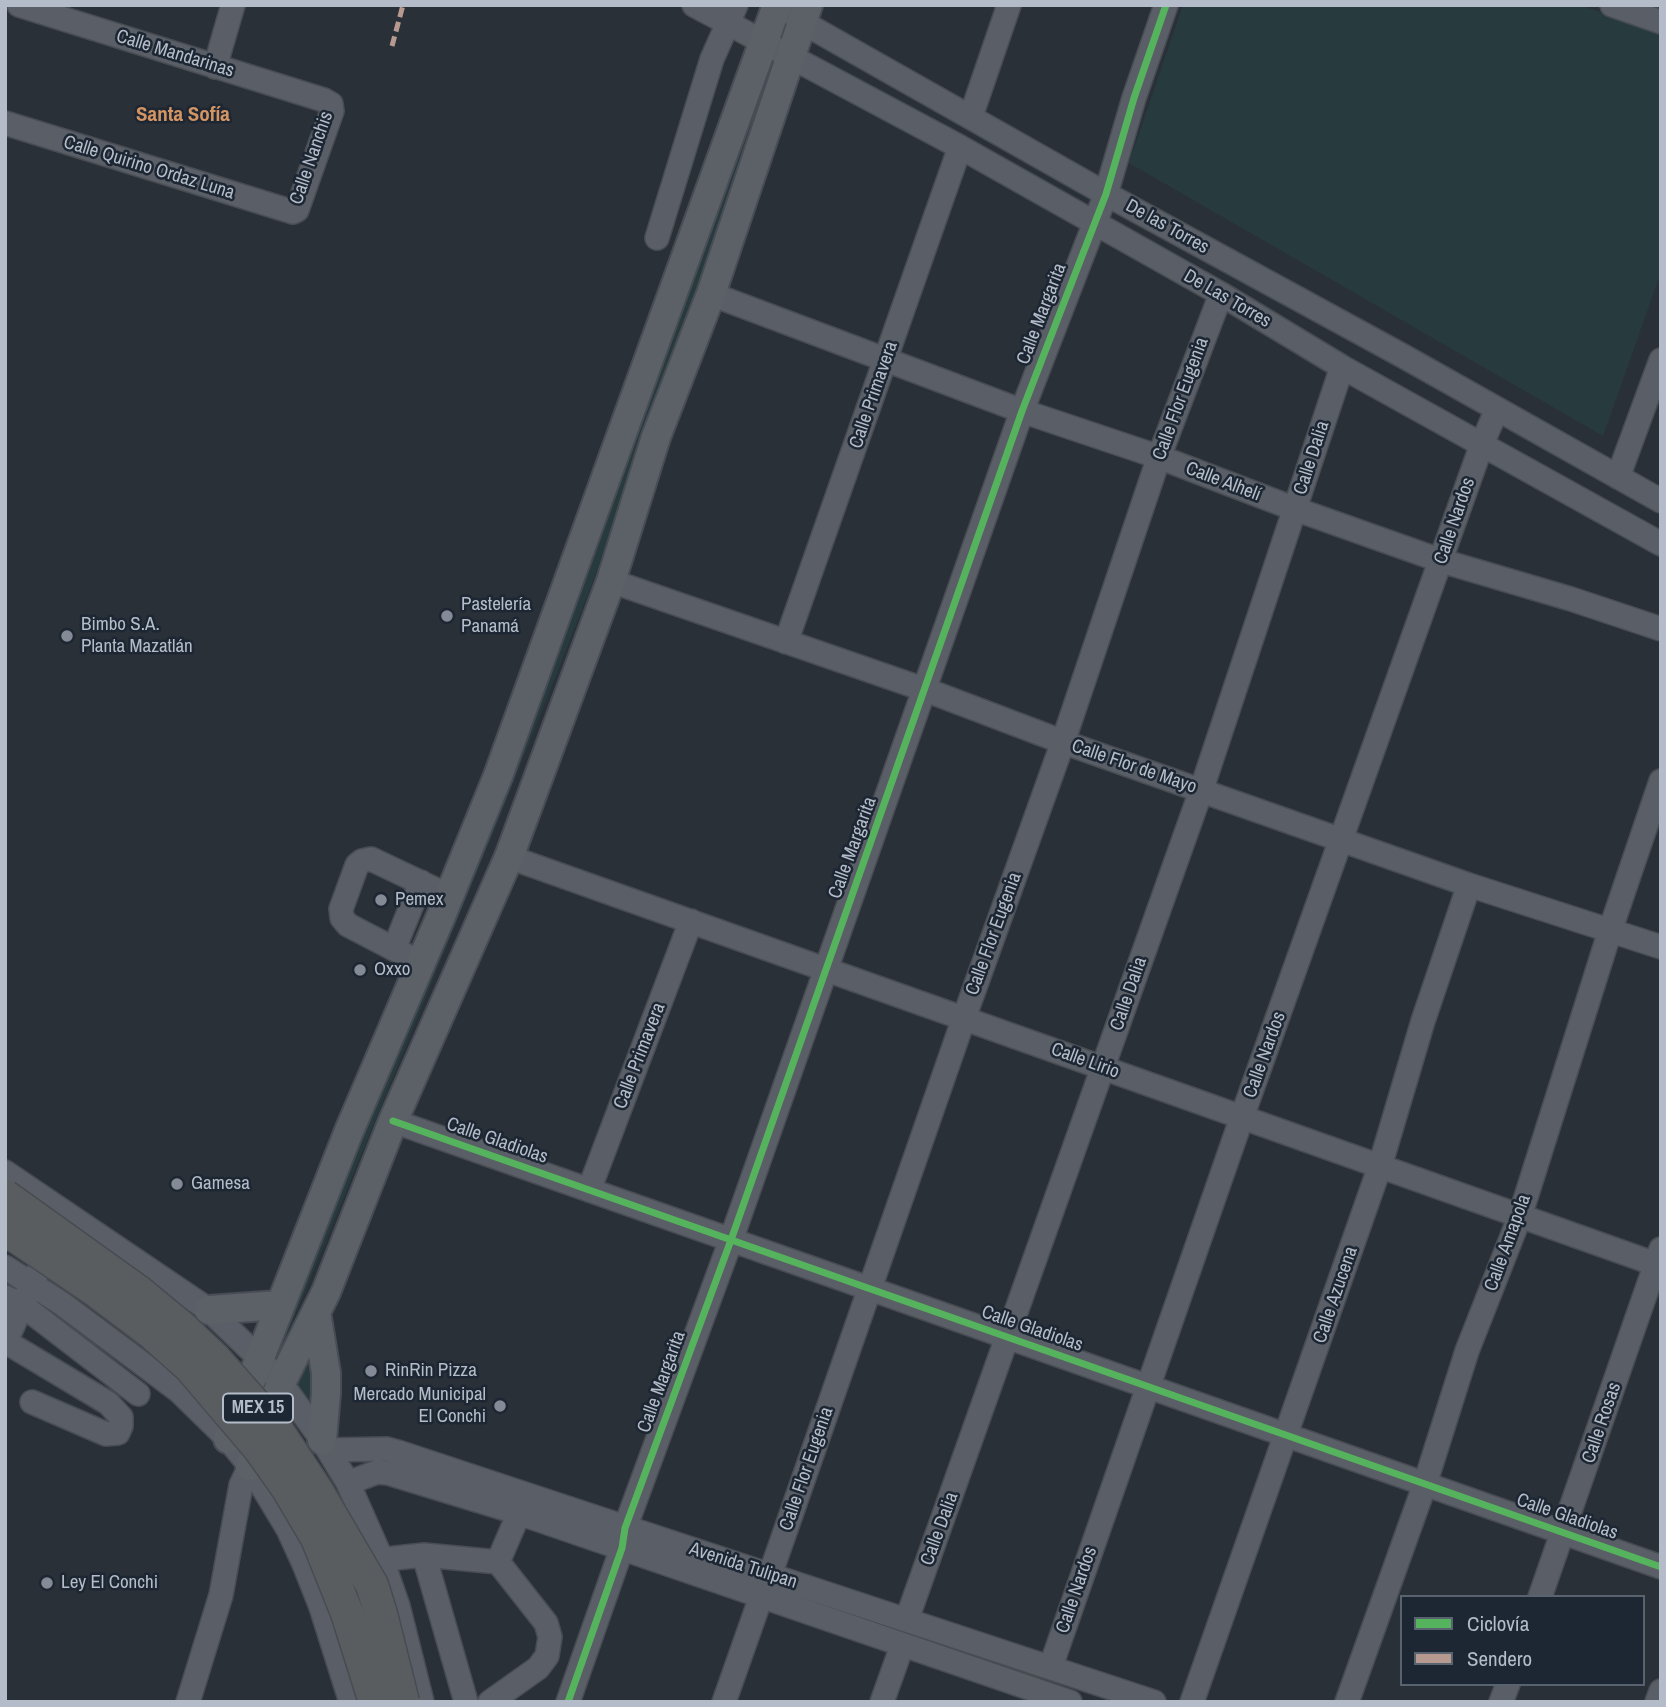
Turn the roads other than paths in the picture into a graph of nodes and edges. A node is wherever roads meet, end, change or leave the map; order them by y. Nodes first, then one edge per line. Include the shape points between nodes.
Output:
1 (19, 5) edge
2 (233, 5) edge
3 (694, 5) edge
4 (1009, 5) edge
5 (1166, 5) edge
6 (1627, 8) edge
7 (792, 9) edge
8 (732, 14) edge
9 (1661, 22) edge
10 (765, 43) junction
11 (792, 57) junction
12 (215, 67) junction
13 (331, 104) joint
14 (971, 116) junction
15 (5, 123) edge
16 (960, 147) junction
17 (1106, 194) junction
18 (293, 212) joint
19 (1094, 223) junction
20 (657, 238) dead end
21 (711, 293) junction
22 (1220, 294) junction
23 (886, 360) junction
24 (1661, 360) edge
25 (1342, 367) junction
26 (1497, 409) junction
27 (1022, 411) junction
28 (1482, 444) junction
29 (1159, 457) junction
30 (1618, 477) junction
31 (1661, 500) edge
32 (1295, 509) junction
33 (1661, 544) edge
34 (1441, 561) junction
35 (611, 580) junction
36 (1661, 629) edge
37 (786, 642) junction
38 (926, 690) junction
39 (1063, 743) junction
40 (1661, 781) edge
41 (1201, 790) junction
42 (1343, 839) junction
43 (509, 856) junction
44 (421, 882) junction
45 (1469, 885) junction
46 (449, 896) junction
47 (691, 921) junction
48 (1610, 931) junction
49 (1661, 947) edge
50 (394, 949) junction
51 (421, 963) junction
52 (827, 969) junction
53 (964, 1018) junction
54 (1103, 1068) junction
55 (1242, 1117) junction
56 (393, 1121) junction
57 (1380, 1166) junction
58 (5, 1172) edge
59 (589, 1190) junction
60 (5, 1196) edge
61 (68, 1214) junction
62 (1520, 1216) junction
63 (5, 1229) edge
64 (731, 1240) junction
65 (1659, 1260) edge
66 (5, 1266) edge
67 (31, 1283) junction
68 (870, 1289) junction
69 (13, 1301) edge
70 (279, 1305) junction
71 (209, 1310) junction
72 (316, 1312) junction
73 (1008, 1337) junction
74 (6, 1343) edge
75 (259, 1358) junction
76 (281, 1383) junction
77 (1148, 1387) junction
78 (138, 1394) dead end
79 (32, 1402) dead end
80 (1287, 1435) junction
81 (228, 1439) junction
82 (325, 1445) junction
83 (246, 1475) junction
84 (348, 1483) junction
85 (1425, 1484) junction
86 (516, 1505) junction
87 (1564, 1533) junction
88 (624, 1538) junction
89 (424, 1555) junction
90 (382, 1560) junction
91 (498, 1562) junction
92 (1661, 1567) edge
93 (770, 1575) junction
94 (313, 1587) junction
95 (1541, 1595) edge
96 (761, 1597) junction
97 (908, 1619) junction
98 (406, 1633) junction
99 (902, 1646) junction
100 (335, 1651) junction
101 (1051, 1666) junction
102 (1661, 1691) edge
103 (1038, 1697) edge
104 (187, 1702) edge
105 (351, 1702) edge
106 (375, 1702) edge
107 (403, 1702) edge
108 (422, 1702) edge
109 (466, 1702) edge
110 (490, 1702) edge
111 (568, 1702) edge
112 (724, 1702) edge
113 (882, 1702) edge
114 (1070, 1702) edge
115 (1154, 1702) edge
116 (1192, 1702) edge
117 (1347, 1702) edge
118 (1657, 1702) edge

1 - 12 street, Calle Mandarinas
2 - 12 street
3 - 8 street, De Las Torres
4 - 14 street
5 - 17 street, Calle Margarita
6 - 9 street
7 - 10 main road
7 - 11 main road
7 - 14 street, De las Torres
8 - 10 street, De Las Torres
8 - 20 street via 712,60
10 - 11 street, De Las Torres
10 - 46 main road via 498,776
11 - 16 street, De Las Torres
11 - 21 main road
12 - 13 street, Calle Mandarinas
13 - 18 street, Calle Nanchis
14 - 17 street, De las Torres
15 - 18 street, Calle Quirino Ordaz Luna
16 - 19 street, De Las Torres
16 - 23 street, Calle Primavera
17 - 19 street, Calle Margarita
17 - 26 street, De las Torres
19 - 22 street, De Las Torres
19 - 27 street, Calle Margarita
21 - 23 street, Calle Alhelí
21 - 35 main road via 656,437
22 - 25 street, De Las Torres
22 - 29 street, Calle Flor Eugenia
23 - 27 street, Calle Alhelí
23 - 37 street, Calle Primavera
24 - 30 street
25 - 28 street, De Las Torres
25 - 32 street, Calle Dalia
26 - 28 street
26 - 30 street, De las Torres
27 - 29 street, Calle Alhelí
27 - 38 street, Calle Margarita
28 - 33 street, De Las Torres
28 - 34 street, Calle Nardos
29 - 32 street, Calle Alhelí
29 - 39 street, Calle Flor Eugenia
30 - 31 street, De las Torres
32 - 34 street, Calle Alhelí
32 - 41 street, Calle Dalia
34 - 36 street, Calle Alhelí
34 - 42 street, Calle Nardos
35 - 37 street, Calle Flor de Mayo
35 - 43 main road
37 - 38 street, Calle Flor de Mayo
38 - 39 street, Calle Flor de Mayo
38 - 52 street, Calle Margarita
39 - 41 street, Calle Flor de Mayo
39 - 53 street, Calle Flor Eugenia
40 - 48 street, Calle Amapola
41 - 42 street, Calle Flor de Mayo
41 - 54 street, Calle Dalia
42 - 45 street, Calle Flor de Mayo
42 - 55 street, Calle Nardos
43 - 47 street, Calle Lirio
43 - 56 main road
44 - 46 street
44 - 50 street
44 - 50 street via 370,859 357,865 342,918 348,926
45 - 48 street, Calle Flor de Mayo
45 - 57 street, Calle Azucena
46 - 51 main road
47 - 52 street, Calle Lirio
47 - 59 street, Calle Primavera
48 - 49 street, Calle Flor de Mayo
48 - 62 street, Calle Amapola
50 - 51 street
51 - 70 main road
52 - 53 street, Calle Lirio
52 - 64 street, Calle Margarita
53 - 54 street, Calle Lirio
53 - 68 street, Calle Flor Eugenia
54 - 55 street, Calle Lirio
54 - 73 street, Calle Dalia
55 - 57 street, Calle Lirio
55 - 77 street, Calle Nardos
56 - 59 street, Calle Gladiolas
56 - 72 main road
57 - 62 street, Calle Lirio
57 - 80 street, Calle Azucena
58 - 61 street, MEX 15
59 - 64 street, Calle Gladiolas
60 - 107 highway, MEX 15, bridge via 169,1317 215,1359 275,1427 372,1585
61 - 67 street
61 - 71 street, MEX 15
62 - 65 street, Calle Lirio
62 - 85 street, Calle Amapola via 1467,1351
63 - 106 highway, MEX 15, bridge via 152,1334 190,1367 260,1448 317,1538
64 - 68 street, Calle Gladiolas
64 - 88 street, Calle Margarita
65 - 87 street, Calle Rosas
66 - 67 street, MEX 15
67 - 69 street
67 - 81 street, MEX 15 via 143,1362
68 - 73 street, Calle Gladiolas
68 - 93 street, Calle Flor Eugenia
69 - 74 street
69 - 78 street
70 - 71 main road
70 - 75 main road
71 - 75 street, MEX 15
72 - 76 main road
72 - 82 main road via 326,1373
73 - 77 street, Calle Gladiolas
73 - 97 street, Calle Dalia
74 - 79 street via 108,1403 121,1417 121,1426 118,1433 106,1434
75 - 76 street, MEX 15
75 - 81 main road
76 - 82 street, MEX 15
76 - 83 main road
77 - 80 street, Calle Gladiolas
77 - 101 street, Calle Nardos
80 - 85 street, Calle Gladiolas
80 - 116 street, Calle Azucena
81 - 83 street, MEX 15
82 - 84 street, MEX 15
82 - 86 street, Avenida Tulipan via 387,1449
83 - 94 street, MEX 15 via 288,1529
83 - 104 street via 221,1595
84 - 86 street, Avenida Tulipan via 377,1472 388,1473
84 - 90 street, MEX 15
85 - 87 street, Calle Gladiolas
85 - 117 street, Calle Amapola
86 - 88 street, Avenida Tulipan
86 - 91 street
87 - 92 street, Calle Gladiolas
87 - 95 street, Calle Rosas
88 - 93 street, Avenida Tulipan
88 - 96 street, Avenida Tulipan
88 - 111 street, Calle Margarita
89 - 90 street
89 - 91 street
89 - 109 street
90 - 94 street via 343,1564
90 - 98 street, MEX 15
91 - 110 street via 546,1623 550,1637 547,1656 538,1668
93 - 97 street, Avenida Tulipan
94 - 100 street, MEX 15
96 - 99 street, Avenida Tulipan
96 - 112 street
97 - 101 street, Avenida Tulipan
98 - 100 street via 378,1651
98 - 108 street, MEX 15
99 - 103 street, Avenida Tulipan
99 - 113 street
100 - 105 street, MEX 15
101 - 115 street, Avenida Tulipan
102 - 118 street
103 - 114 street, Avenida Tulipan

